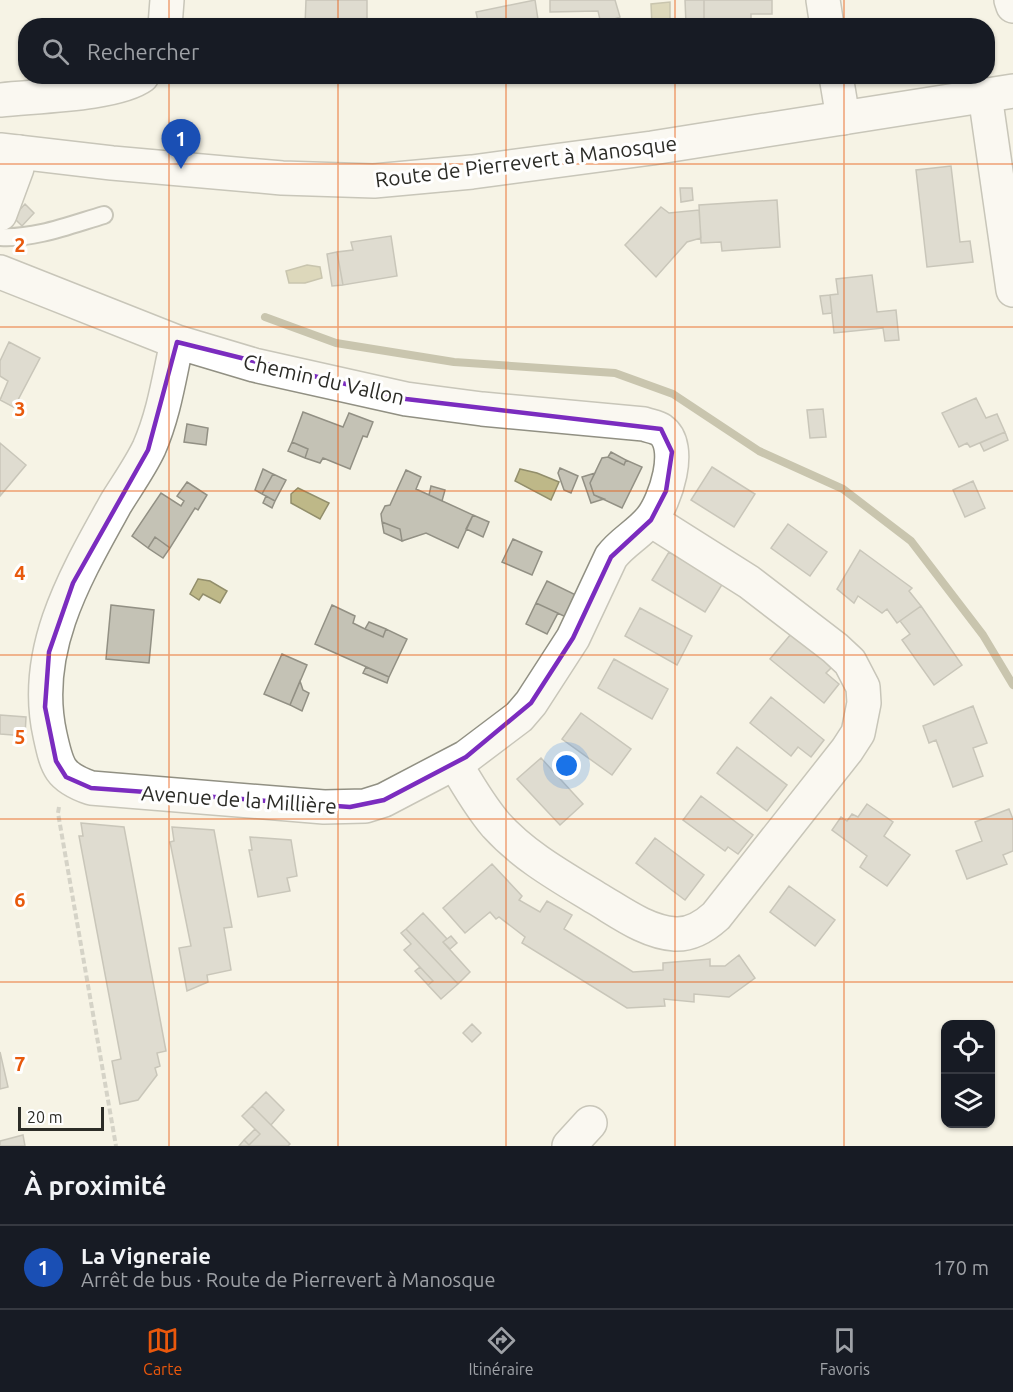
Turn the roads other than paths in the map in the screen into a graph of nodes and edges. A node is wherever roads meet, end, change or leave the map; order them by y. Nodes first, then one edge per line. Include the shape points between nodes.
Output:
1 (167, 0) edge
2 (823, 0) edge
3 (1011, 0) edge
4 (1013, 6) edge
5 (166, 18) edge
6 (826, 18) edge
7 (128, 84) edge
8 (837, 84) edge
9 (999, 93) edge
10 (0, 100) edge
11 (843, 118) junction
12 (10, 151) edge
13 (0, 213) edge
14 (104, 215) dead end
15 (0, 237) edge
16 (0, 272) edge
17 (1013, 290) edge
18 (177, 342) junction
19 (661, 429) joint
20 (651, 520) junction
21 (455, 763) junction

1 - 5 street
2 - 6 street
3 - 4 street
7 - 10 street
8 - 11 street
9 - 11 street, Route de Pierrevert à Manosque
9 - 17 street
11 - 12 street, Route de Pierrevert à Manosque via 573,158 374,181 282,178
12 - 13 street via 17,168
14 - 15 lane via 16,238
16 - 18 street, Chemin du Vallon
18 - 19 street, Chemin du Vallon via 254,365 406,399
18 - 21 street, Avenue de la Millière via 164,405 148,450 73,583 49,652 47,721 56,761 66,777 91,788 350,807 384,800
19 - 20 street, Avenue de la Millière via 672,452 670,472 666,491
20 - 21 street, Avenue de la Millière via 611,557 573,638 531,703 519,717
20 - 21 street via 749,582 835,648 850,663 863,687 863,715 853,742 716,916 704,927 676,934 635,921 536,861 513,841 495,824

